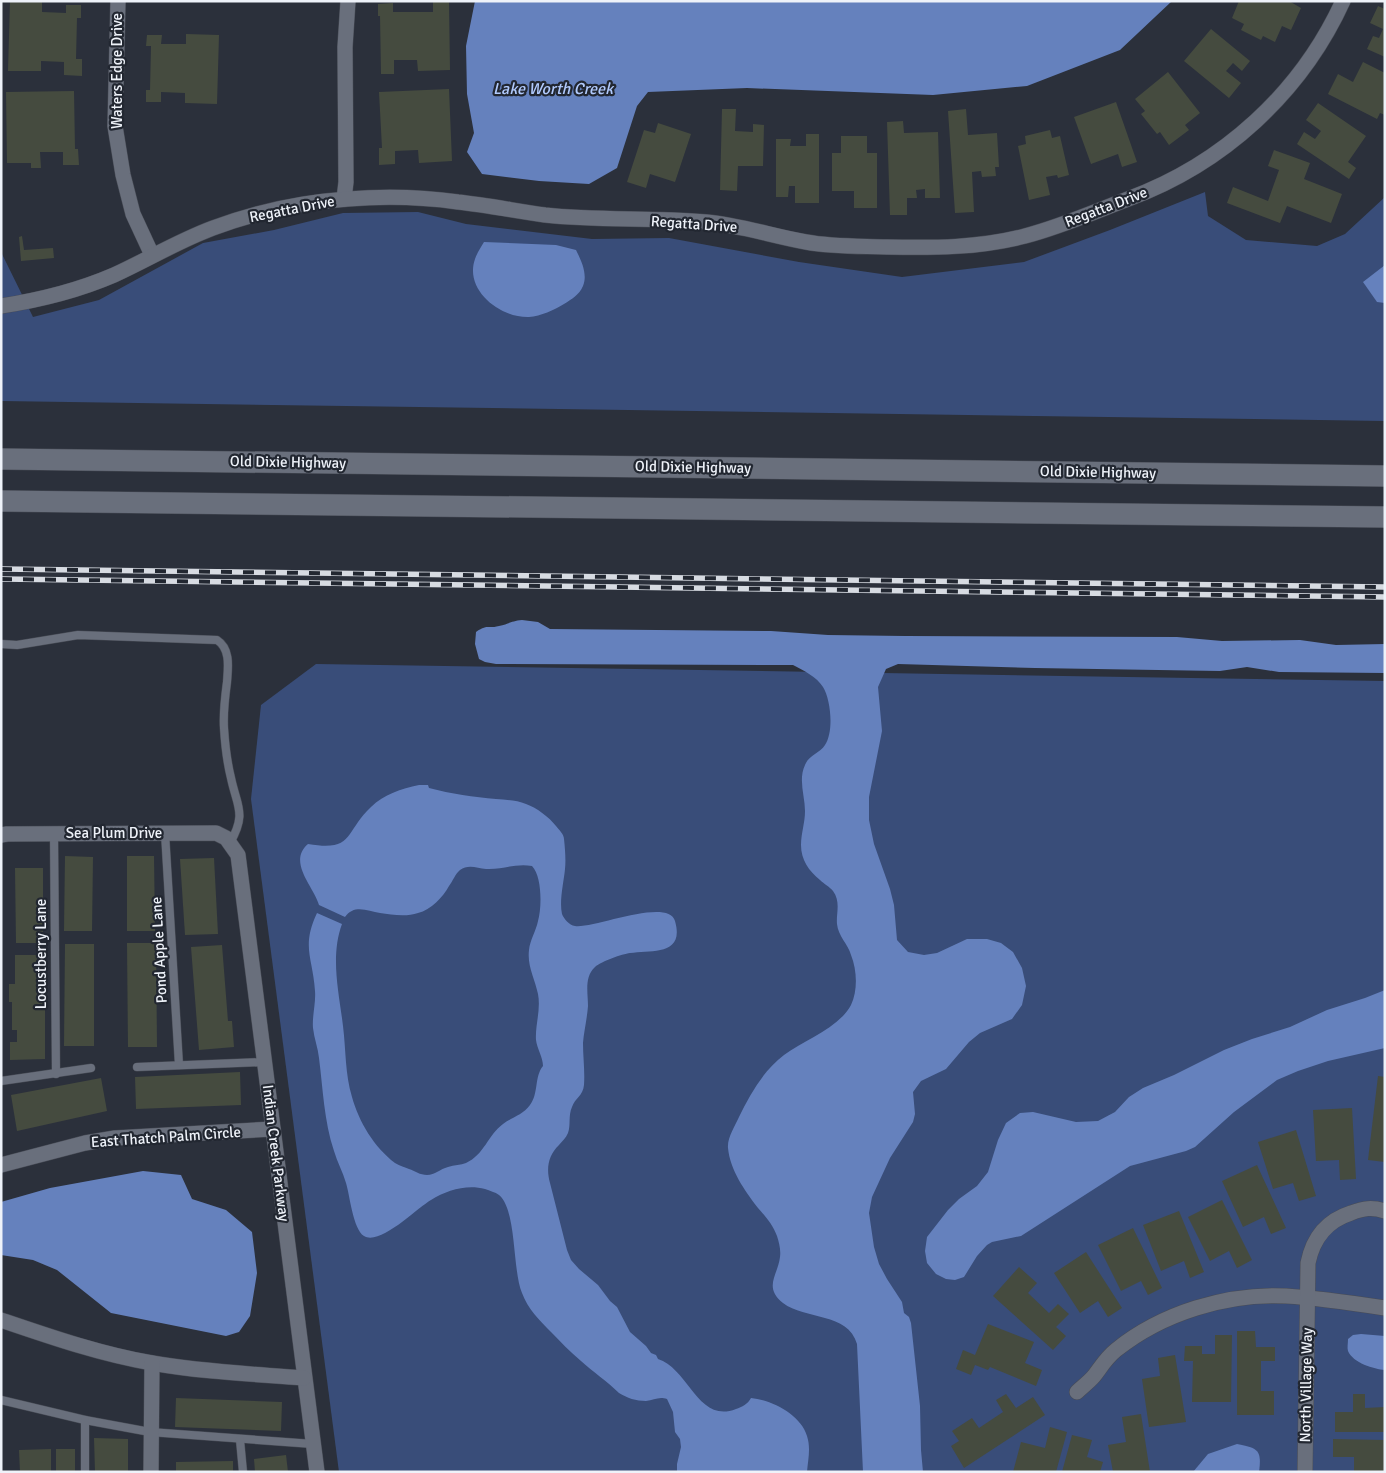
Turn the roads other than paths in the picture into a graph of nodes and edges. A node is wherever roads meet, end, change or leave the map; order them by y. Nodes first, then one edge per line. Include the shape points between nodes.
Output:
1 (118, 1) edge
2 (348, 1) edge
3 (1344, 1) edge
4 (344, 199) junction
5 (152, 255) junction
6 (1, 306) edge
7 (1, 459) edge
8 (1385, 476) edge
9 (1, 501) edge
10 (1385, 517) edge
11 (1, 644) edge
12 (54, 833) junction
13 (165, 833) junction
14 (1, 835) edge
15 (228, 840) junction
16 (264, 1062) junction
17 (179, 1065) junction
18 (137, 1067) dead end
19 (91, 1068) dead end
20 (56, 1074) junction
21 (1, 1081) edge
22 (273, 1129) junction
23 (1, 1165) edge
24 (1385, 1211) edge
25 (1307, 1298) junction
26 (1385, 1308) edge
27 (1, 1320) edge
28 (152, 1363) junction
29 (304, 1378) junction
30 (1077, 1392) dead end
31 (1, 1400) edge
32 (85, 1420) junction
33 (150, 1432) junction
34 (240, 1440) junction
35 (313, 1444) junction
36 (85, 1472) edge
37 (151, 1472) edge
38 (243, 1472) edge
39 (317, 1472) edge
40 (1305, 1472) edge

1 - 5 street, Waters Edge Drive via 115,126 133,214
2 - 4 street
3 - 4 street, Regatta Drive via 1313,56 1268,110 1237,138 1203,163 1149,192 1025,236 984,244 929,248 844,246 806,242 709,222 593,219 455,201
4 - 5 street, Regatta Drive via 261,213 215,227
5 - 6 street, Regatta Drive via 78,289 40,300
7 - 8 main road, Old Dixie Highway
9 - 10 main road
11 - 15 lane via 17,645 78,635 217,640 222,643 228,667 224,728 231,778 239,803 238,828
12 - 13 street, Sea Plum Drive
12 - 14 street, Sea Plum Drive
12 - 20 lane, Locustberry Lane
13 - 15 street, Sea Plum Drive via 216,833
13 - 17 lane, Pond Apple Lane
15 - 16 street, Indian Creek Parkway via 238,854
16 - 17 lane
16 - 22 street, Indian Creek Parkway
17 - 18 lane
19 - 20 lane
20 - 21 lane
22 - 23 street, East Thatch Palm Circle via 115,1138
22 - 29 street, Indian Creek Parkway
24 - 25 street, North Village Way via 1363,1208 1335,1220 1319,1234 1309,1258
25 - 26 street
25 - 30 street via 1250,1297 1172,1316 1114,1352
25 - 40 street, North Village Way
27 - 28 street via 71,1344
28 - 29 street
28 - 33 street
29 - 35 street, Indian Creek Parkway
31 - 32 lane
32 - 33 lane
32 - 36 lane
33 - 34 lane
33 - 37 street
34 - 35 lane
34 - 38 lane
35 - 39 street, Indian Creek Parkway

